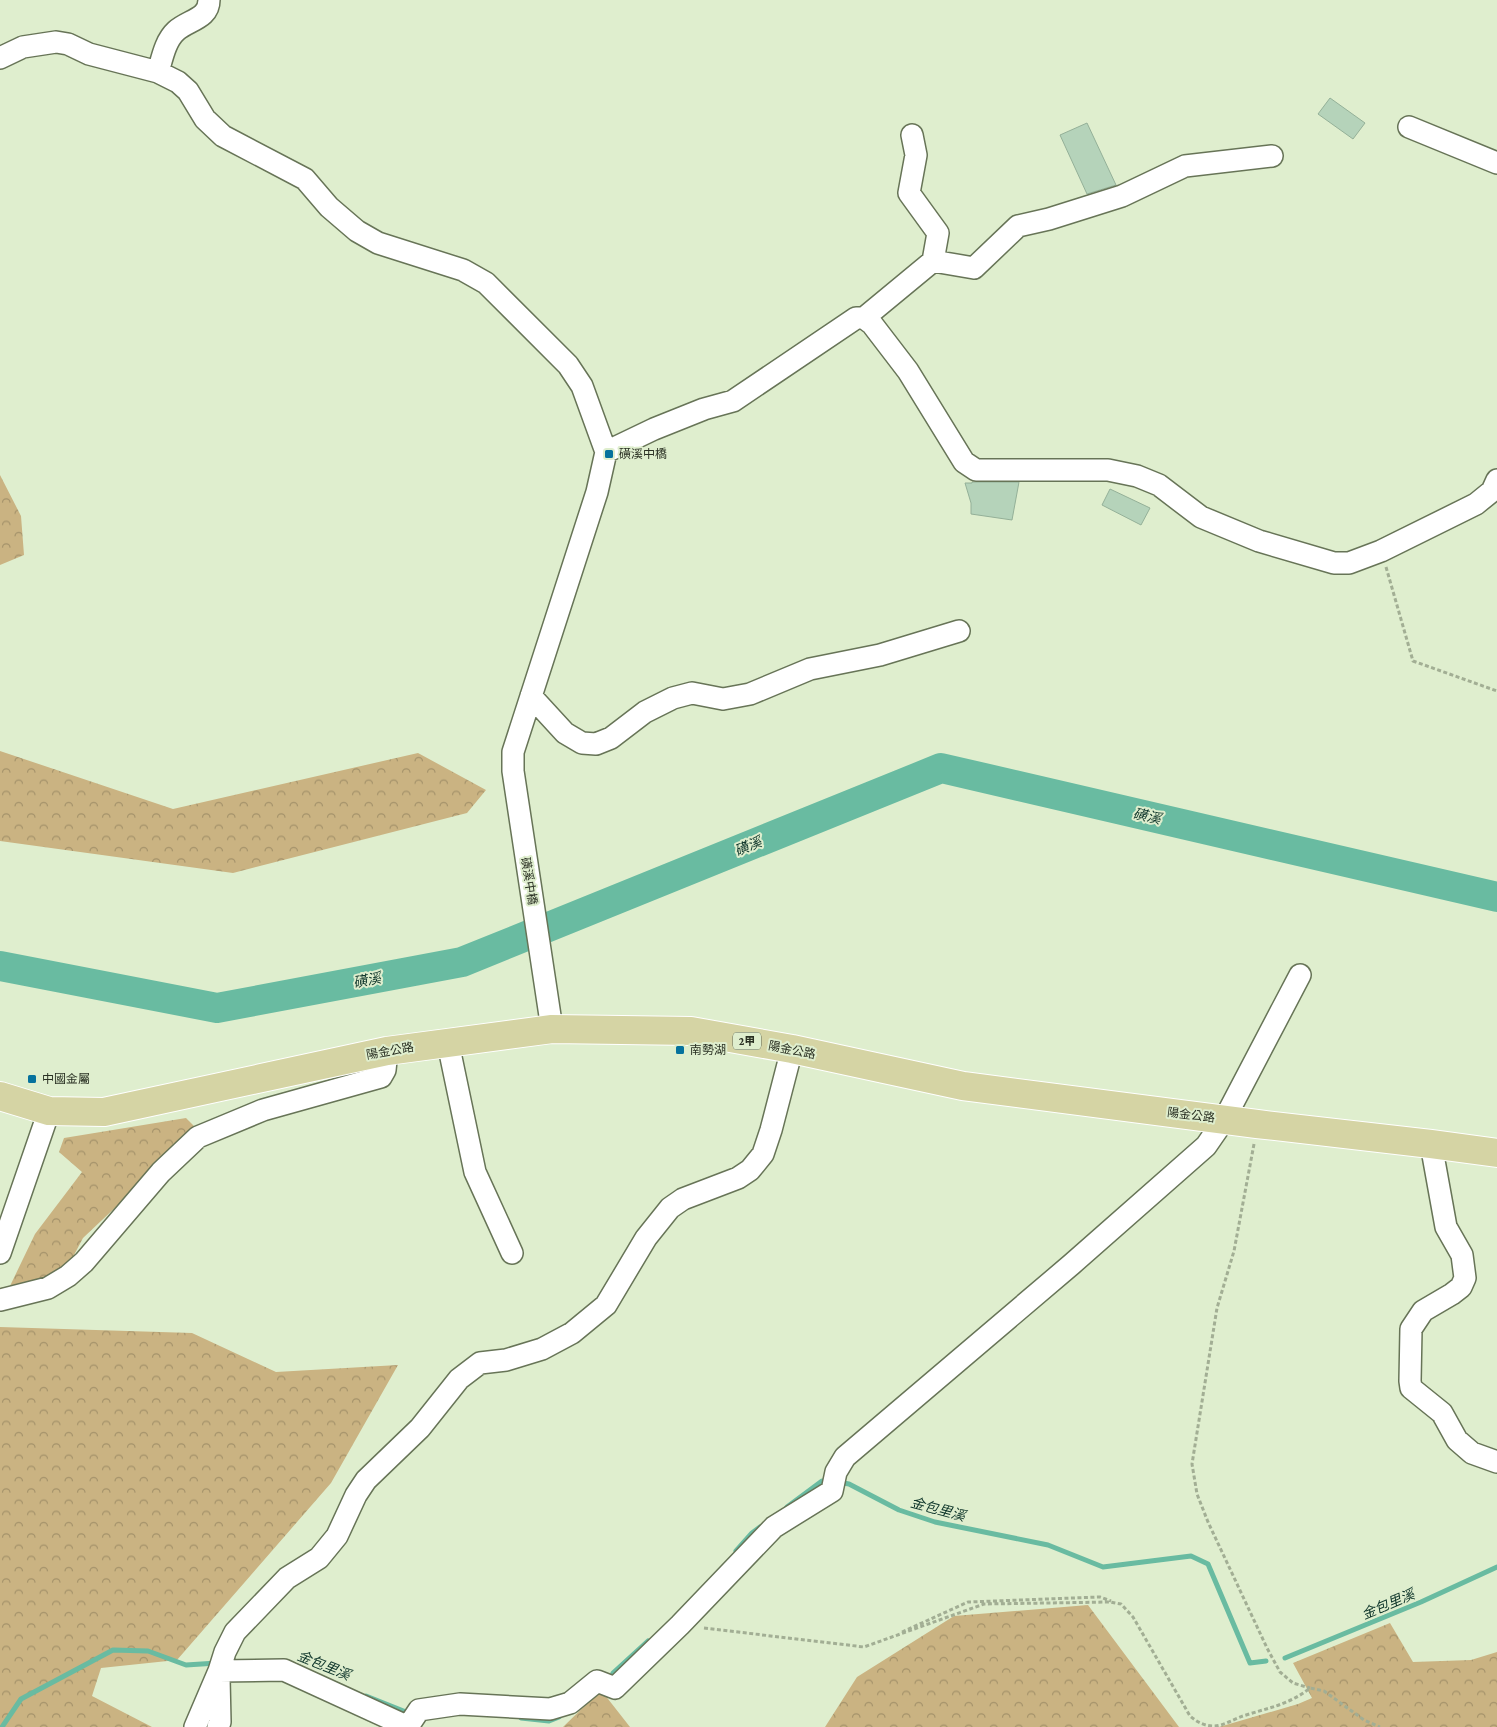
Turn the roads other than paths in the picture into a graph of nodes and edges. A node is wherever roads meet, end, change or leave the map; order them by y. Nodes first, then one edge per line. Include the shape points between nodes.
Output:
1 (209, 0) edge
2 (0, 58) edge
3 (158, 72) junction
4 (1408, 127) dead end
5 (912, 135) dead end
6 (1272, 156) dead end
7 (1497, 162) edge
8 (933, 261) junction
9 (864, 318) junction
10 (606, 452) junction
11 (1497, 480) edge
12 (958, 632) dead end
13 (531, 696) junction
14 (1300, 975) dead end
15 (552, 1029) junction
16 (448, 1043) junction
17 (792, 1049) junction
18 (387, 1051) junction
19 (0, 1096) edge
20 (49, 1110) junction
21 (1224, 1120) junction
22 (1430, 1144) junction
23 (1497, 1154) edge
24 (0, 1253) edge
25 (512, 1253) dead end
26 (0, 1300) edge
27 (1497, 1462) edge
28 (222, 1661) junction
29 (195, 1727) edge
30 (218, 1727) edge

1 - 3 street via 204,14 176,32 167,45
2 - 3 street via 24,47 56,42
3 - 10 street via 188,91 205,118 223,136 305,179 329,207 357,231 378,243 464,270 486,283 568,366 582,386
4 - 7 street
5 - 8 street via 916,155 909,193 938,233
6 - 8 street via 1185,166 1122,196 1018,226 974,268
8 - 9 street
9 - 10 street via 856,318 733,401 654,429
9 - 11 street via 908,371 964,462 976,470 1108,470 1136,476 1159,485 1201,517 1259,541 1334,563 1348,563 1381,551 1476,504 1492,491
10 - 13 street, 磺溪中橋 via 597,492
12 - 13 street via 880,655 810,669 750,694 723,699 692,693 673,698 646,712 611,738 596,744 582,743 565,733
13 - 15 street, 磺溪中橋 via 513,752 513,771
14 - 21 street
15 - 16 main road, 陽金公路 / 2甲
15 - 17 main road, 陽金公路 / 2甲 via 691,1031
16 - 18 main road, 陽金公路 / 2甲
16 - 25 street via 475,1172
17 - 21 main road, 陽金公路 / 2甲 via 964,1086
17 - 28 street via 763,1154 750,1170 738,1178 683,1199 670,1208 646,1238 606,1304 572,1333 542,1349 506,1360 480,1363 459,1379 420,1428 366,1480 338,1536 318,1558 287,1578 235,1632
18 - 20 main road, 陽金公路 / 2甲 via 104,1112
18 - 26 street via 381,1077 263,1110 198,1137 161,1172 84,1262 68,1276 48,1288
19 - 20 main road, 陽金公路 / 2甲
20 - 24 street
21 - 22 main road, 陽金公路 / 2甲
21 - 28 street via 1206,1146 845,1457 834,1481 774,1527 688,1626 615,1688 597,1681 570,1703 550,1709 460,1704 415,1716 404,1725 284,1670
22 - 23 main road, 陽金公路 / 2甲
22 - 27 street via 1446,1227 1462,1255 1464,1278 1461,1287 1423,1310 1411,1329 1411,1388 1442,1413 1457,1440 1472,1453
28 - 29 street
28 - 30 street

